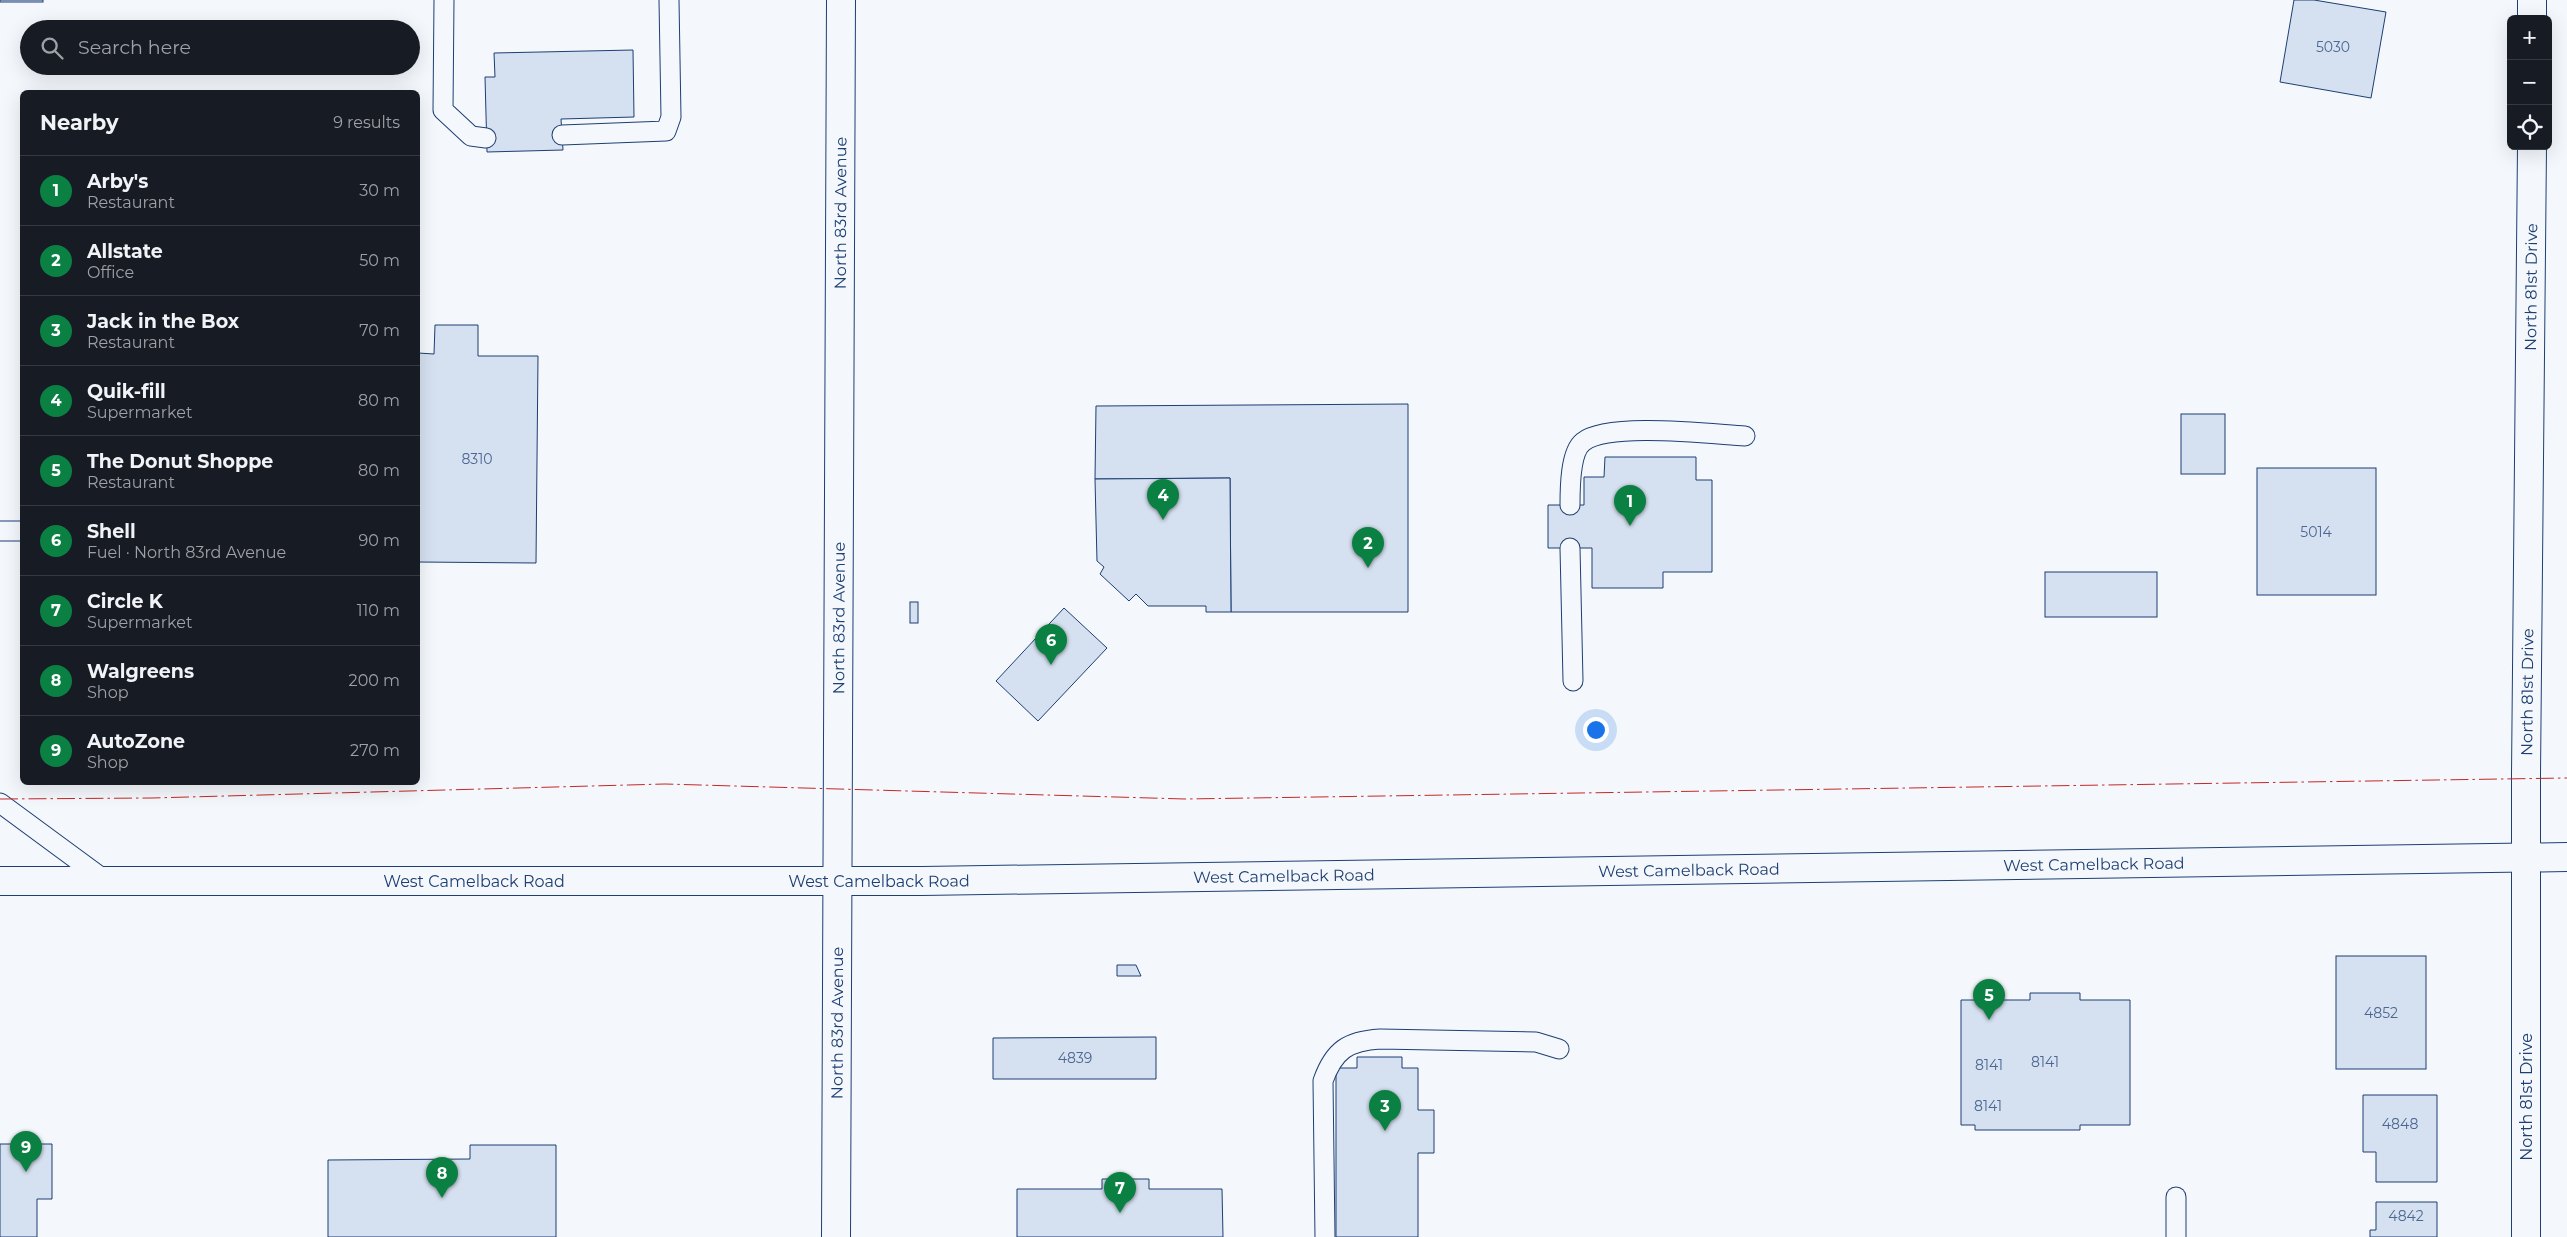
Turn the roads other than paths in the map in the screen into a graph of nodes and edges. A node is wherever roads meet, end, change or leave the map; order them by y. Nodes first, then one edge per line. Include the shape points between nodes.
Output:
1 (444, 0) edge
2 (669, 0) edge
3 (842, 0) edge
4 (2532, 0) edge
5 (2532, 15) edge
6 (562, 135) dead end
7 (486, 138) dead end
8 (2532, 150) edge
9 (1745, 436) dead end
10 (1570, 505) dead end
11 (0, 532) edge
12 (20, 532) edge
13 (1570, 548) dead end
14 (1573, 680) dead end
15 (0, 803) edge
16 (2526, 857) junction
17 (2567, 857) edge
18 (0, 881) edge
19 (106, 881) junction
20 (836, 881) junction
21 (1559, 1049) dead end
22 (2176, 1197) dead end
23 (836, 1237) edge
24 (1325, 1237) edge
25 (2176, 1237) edge
26 (2526, 1237) edge

1 - 7 lane via 443,110 471,136
2 - 6 lane via 671,117 666,131
3 - 20 main road, North 83rd Avenue
4 - 5 main road
8 - 16 main road, North 81st Drive
9 - 10 lane via 1618,431 1590,438 1581,443 1574,462
11 - 12 lane
13 - 14 lane
15 - 19 lane
16 - 17 main road, West Camelback Road
16 - 20 main road, West Camelback Road
16 - 26 main road, North 81st Drive
18 - 19 main road, West Camelback Road
19 - 20 main road, West Camelback Road
20 - 23 main road, North 83rd Avenue
21 - 24 lane via 1536,1042 1380,1039 1362,1040 1331,1060 1323,1081
22 - 25 lane

